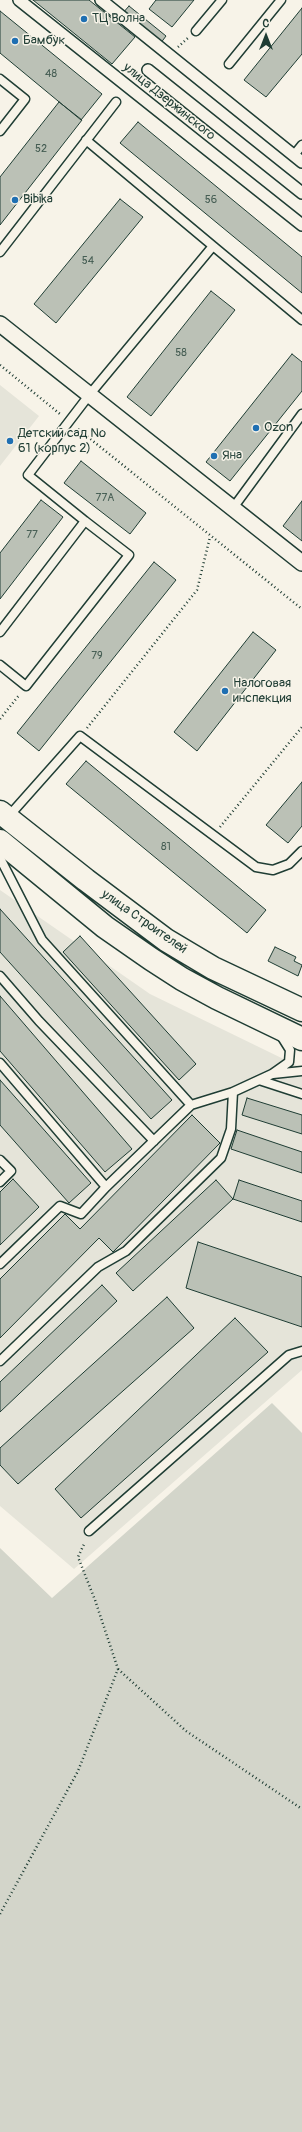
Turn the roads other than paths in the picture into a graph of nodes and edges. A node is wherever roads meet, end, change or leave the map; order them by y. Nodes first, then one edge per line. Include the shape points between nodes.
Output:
1 (19, 0) edge
2 (101, 0) edge
3 (222, 0) edge
4 (281, 0) edge
5 (196, 31) dead end
6 (229, 64) dead end
7 (148, 70) dead end
8 (0, 79) edge
9 (116, 102) dead end
10 (0, 131) edge
11 (86, 140) junction
12 (302, 145) edge
13 (298, 158) edge
14 (302, 193) edge
15 (302, 225) edge
16 (213, 246) junction
17 (0, 252) edge
18 (302, 320) edge
19 (0, 324) edge
20 (90, 394) junction
21 (302, 414) edge
22 (233, 508) junction
23 (86, 521) junction
24 (302, 563) edge
25 (0, 632) edge
26 (0, 665) edge
27 (4, 815) edge
28 (0, 842) edge
29 (302, 851) edge
30 (0, 858) edge
31 (0, 976) edge
32 (302, 1010) edge
33 (276, 1028) junction
34 (302, 1039) edge
35 (0, 1063) edge
36 (302, 1071) edge
37 (272, 1074) junction
38 (259, 1080) junction
39 (233, 1092) junction
40 (302, 1094) edge
41 (191, 1105) junction
42 (154, 1141) junction
43 (0, 1160) edge
44 (0, 1182) edge
45 (106, 1187) junction
46 (0, 1264) edge
47 (302, 1351) edge
48 (0, 1361) edge
49 (89, 1531) road end

1 - 15 street, улица Дзержинского
2 - 13 street
3 - 5 lane
4 - 6 lane
7 - 14 street, улица Дзержинского
8 - 10 lane via 24,99
9 - 11 lane
11 - 16 lane
11 - 17 lane
12 - 13 lane
16 - 18 lane
16 - 20 lane
19 - 20 street
20 - 22 street
20 - 23 lane via 28,475
21 - 22 lane
22 - 24 street
23 - 25 lane
23 - 26 lane via 129,555 26,686
27 - 29 lane via 80,736 256,867 273,870 289,864
27 - 32 main road, улица Строителей via 166,940 213,968
28 - 33 main road, улица Строителей via 105,927 151,959 189,983
30 - 41 lane via 42,940
31 - 42 lane via 39,1021
33 - 34 main road, улица Строителей
33 - 37 lane via 290,1050 288,1062
35 - 45 lane
36 - 37 lane
37 - 38 lane
38 - 39 lane
38 - 40 lane
39 - 41 lane
39 - 48 lane via 231,1129 221,1158 126,1251 98,1267
41 - 42 lane
42 - 45 lane
43 - 44 lane via 11,1171
45 - 46 lane via 82,1214 60,1206
47 - 49 lane via 289,1355

